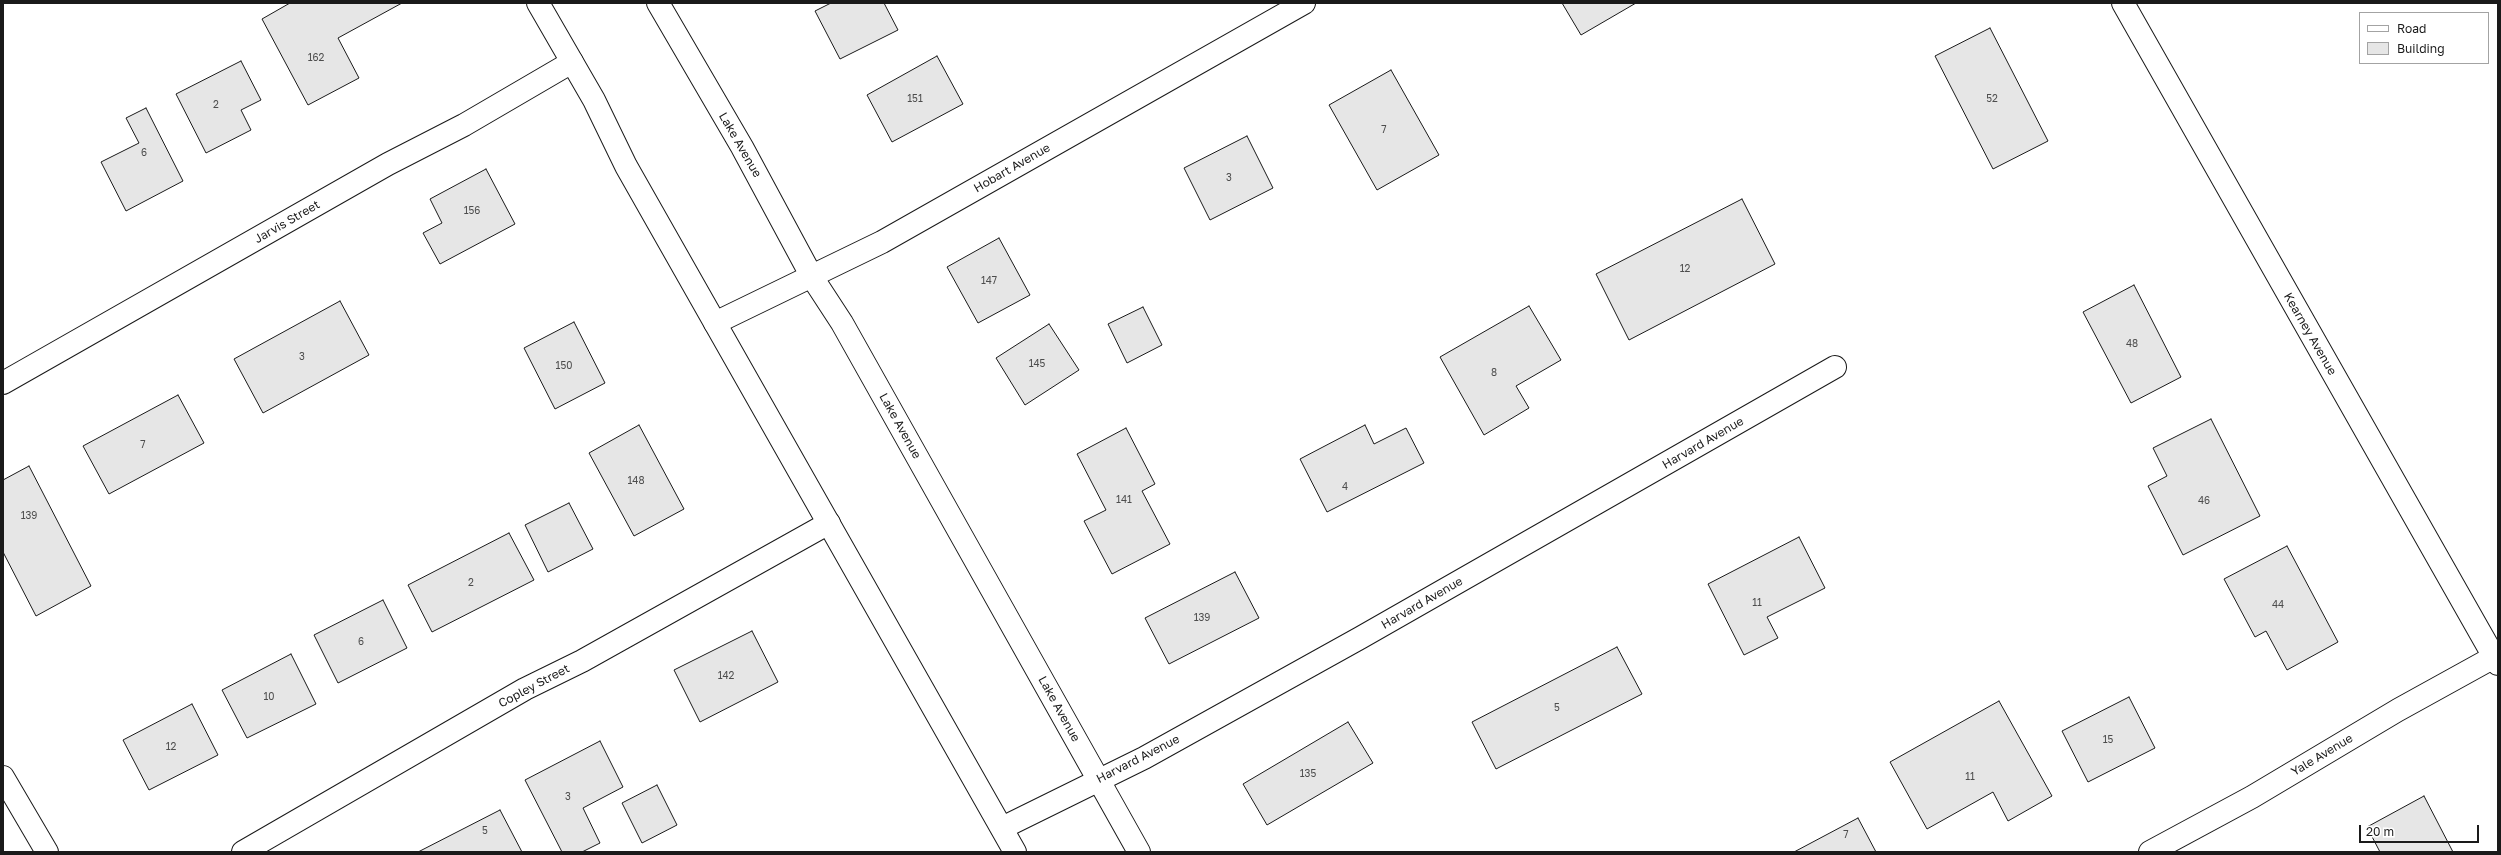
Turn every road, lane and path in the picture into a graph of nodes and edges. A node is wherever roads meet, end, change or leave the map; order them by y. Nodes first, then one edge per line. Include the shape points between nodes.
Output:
1 (538, 3) edge
2 (658, 3) edge
3 (1304, 3) edge
4 (2123, 3) edge
5 (572, 62) junction
6 (812, 277) junction
7 (715, 323) junction
8 (1835, 367) dead end
9 (3, 383) edge
10 (829, 523) junction
11 (2496, 660) edge
12 (3, 777) edge
13 (1098, 779) junction
14 (1002, 828) junction
15 (46, 852) edge
16 (242, 852) edge
17 (1015, 852) edge
18 (1139, 852) edge
19 (2150, 852) edge

1 - 5 street
2 - 6 street, Lake Avenue via 742,146
3 - 6 street, Hobart Avenue via 882,242
4 - 11 street, Kearney Avenue
5 - 7 street via 594,100 626,166
5 - 9 street, Jarvis Street
6 - 7 street, Hobart Avenue
6 - 13 street, Lake Avenue via 842,323
7 - 10 street
8 - 13 street, Harvard Avenue via 1360,638 1144,758
10 - 14 street
10 - 16 street, Copley Street via 582,661 525,689
11 - 19 street, Yale Avenue
12 - 15 street
13 - 14 street, Harvard Avenue
13 - 18 street, Lake Avenue
14 - 17 street

